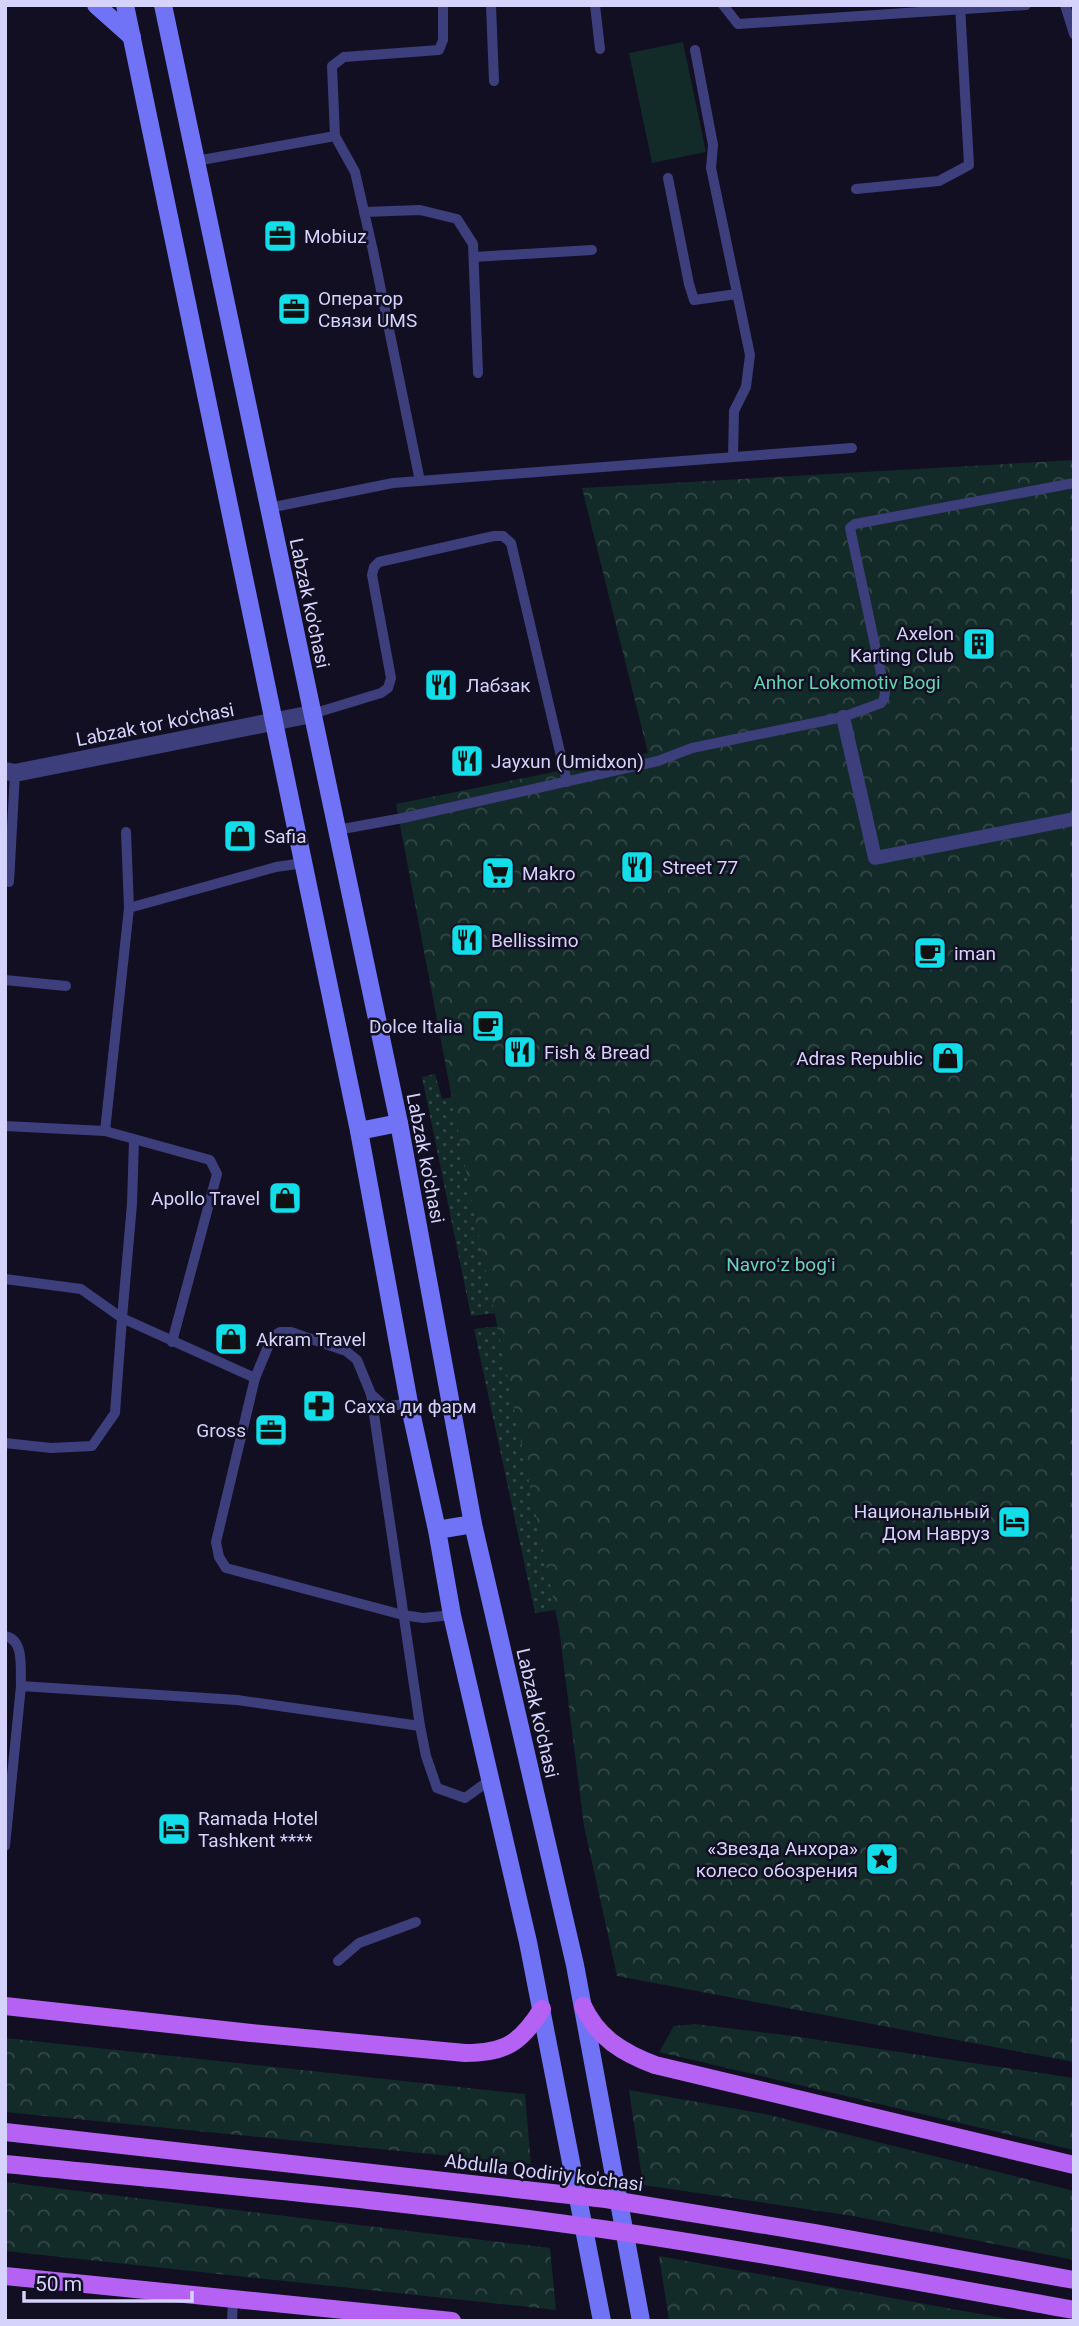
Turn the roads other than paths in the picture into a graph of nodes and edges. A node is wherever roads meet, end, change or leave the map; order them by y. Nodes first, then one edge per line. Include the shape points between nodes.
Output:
1 (96, 5) edge
2 (125, 5) edge
3 (163, 5) edge
4 (443, 5) edge
5 (491, 5) edge
6 (595, 5) edge
7 (723, 5) edge
8 (1026, 5) edge
9 (1065, 5) edge
10 (960, 7) edge
11 (1074, 34) edge
12 (132, 37) junction
13 (600, 49) dead end
14 (695, 50) dead end
15 (495, 81) dead end
16 (335, 136) junction
17 (196, 161) junction
18 (667, 178) dead end
19 (856, 189) dead end
20 (364, 212) junction
21 (592, 250) dead end
22 (474, 257) junction
23 (737, 295) junction
24 (478, 373) dead end
25 (852, 448) dead end
26 (733, 457) junction
27 (420, 481) junction
28 (1074, 484) edge
29 (269, 508) junction
30 (312, 714) junction
31 (843, 717) junction
32 (274, 722) junction
33 (10, 772) edge
34 (567, 782) junction
35 (1074, 819) edge
36 (337, 830) junction
37 (126, 832) dead end
38 (303, 863) junction
39 (9, 882) dead end
40 (129, 908) junction
41 (5, 980) edge
42 (66, 986) dead end
43 (399, 1123) junction
44 (5, 1126) edge
45 (105, 1130) junction
46 (359, 1131) junction
47 (134, 1140) junction
48 (5, 1279) edge
49 (122, 1318) junction
50 (172, 1342) junction
51 (255, 1378) junction
52 (371, 1394) junction
53 (409, 1403) junction
54 (5, 1443) edge
55 (473, 1524) junction
56 (437, 1530) junction
57 (403, 1615) junction
58 (452, 1615) junction
59 (5, 1636) edge
60 (21, 1686) junction
61 (421, 1726) junction
62 (10, 1751) edge
63 (490, 1780) junction
64 (5, 1846) edge
65 (416, 1922) dead end
66 (338, 1961) dead end
67 (5, 2006) edge
68 (583, 2006) junction
69 (542, 2010) junction
70 (5, 2132) edge
71 (5, 2164) edge
72 (1074, 2165) edge
73 (5, 2276) edge
74 (1074, 2280) edge
75 (233, 2299) junction
76 (1074, 2310) edge
77 (429, 2320) edge
78 (232, 2321) edge
79 (452, 2321) edge
80 (602, 2321) edge
81 (641, 2321) edge

1 - 12 main road
2 - 12 main road
3 - 17 main road, Labzak ko'chasi
4 - 16 lane via 439,50 344,57 332,66
5 - 15 lane
6 - 13 lane
7 - 10 lane via 738,24
8 - 10 lane
9 - 11 lane
10 - 19 lane via 969,165 939,181
12 - 32 main road
14 - 23 lane via 713,145 711,168
16 - 17 lane
16 - 20 lane via 355,172
17 - 29 main road, Labzak ko'chasi
18 - 23 lane via 694,300
20 - 22 lane via 420,210 457,219 473,244
20 - 27 lane
21 - 22 lane
22 - 24 lane
23 - 26 lane via 750,355 746,387 734,411
25 - 26 lane
26 - 27 lane
27 - 29 lane
28 - 31 lane via 850,528 885,692 881,703
29 - 30 main road, Labzak ko'chasi
30 - 32 street, Labzak tor ko'chasi
30 - 34 lane via 388,688 391,678 372,575 379,562 503,536 511,543
30 - 36 main road, Labzak ko'chasi
31 - 34 lane via 692,748 658,761
31 - 35 street via 875,858
32 - 33 street, Labzak tor ko'chasi
32 - 38 main road
33 - 39 lane
34 - 36 lane
36 - 43 main road, Labzak ko'chasi
37 - 40 lane
38 - 40 lane
38 - 46 main road
40 - 45 lane
41 - 42 lane
43 - 46 main road
43 - 55 main road, Labzak ko'chasi
44 - 45 lane
45 - 47 lane
46 - 53 main road
47 - 49 lane
47 - 50 lane via 210,1160 217,1174
48 - 49 lane via 81,1289
49 - 50 lane
49 - 54 lane via 115,1413 92,1446
50 - 51 lane
51 - 52 lane via 272,1337 291,1332 357,1360
51 - 57 lane via 216,1542 219,1557 226,1568
52 - 53 lane via 385,1407
52 - 57 lane
53 - 56 main road
55 - 56 main road
55 - 68 main road, Labzak ko'chasi
56 - 58 main road
57 - 58 lane
57 - 61 lane
58 - 63 main road
59 - 60 lane via 19,1645
60 - 61 lane via 237,1700
60 - 62 lane
61 - 63 lane via 437,1788 465,1798
62 - 64 lane
63 - 69 main road
65 - 66 lane via 359,1943
67 - 69 main road via 465,2053 508,2047 527,2032
68 - 72 main road via 603,2037 655,2065
68 - 81 main road, Labzak ko'chasi
69 - 80 main road
70 - 74 main road, Abdulla Qodiriy ko'chasi, bridge via 606,2199
71 - 76 main road, bridge via 609,2230
73 - 75 main road
75 - 77 main road
75 - 78 lane
77 - 79 main road

